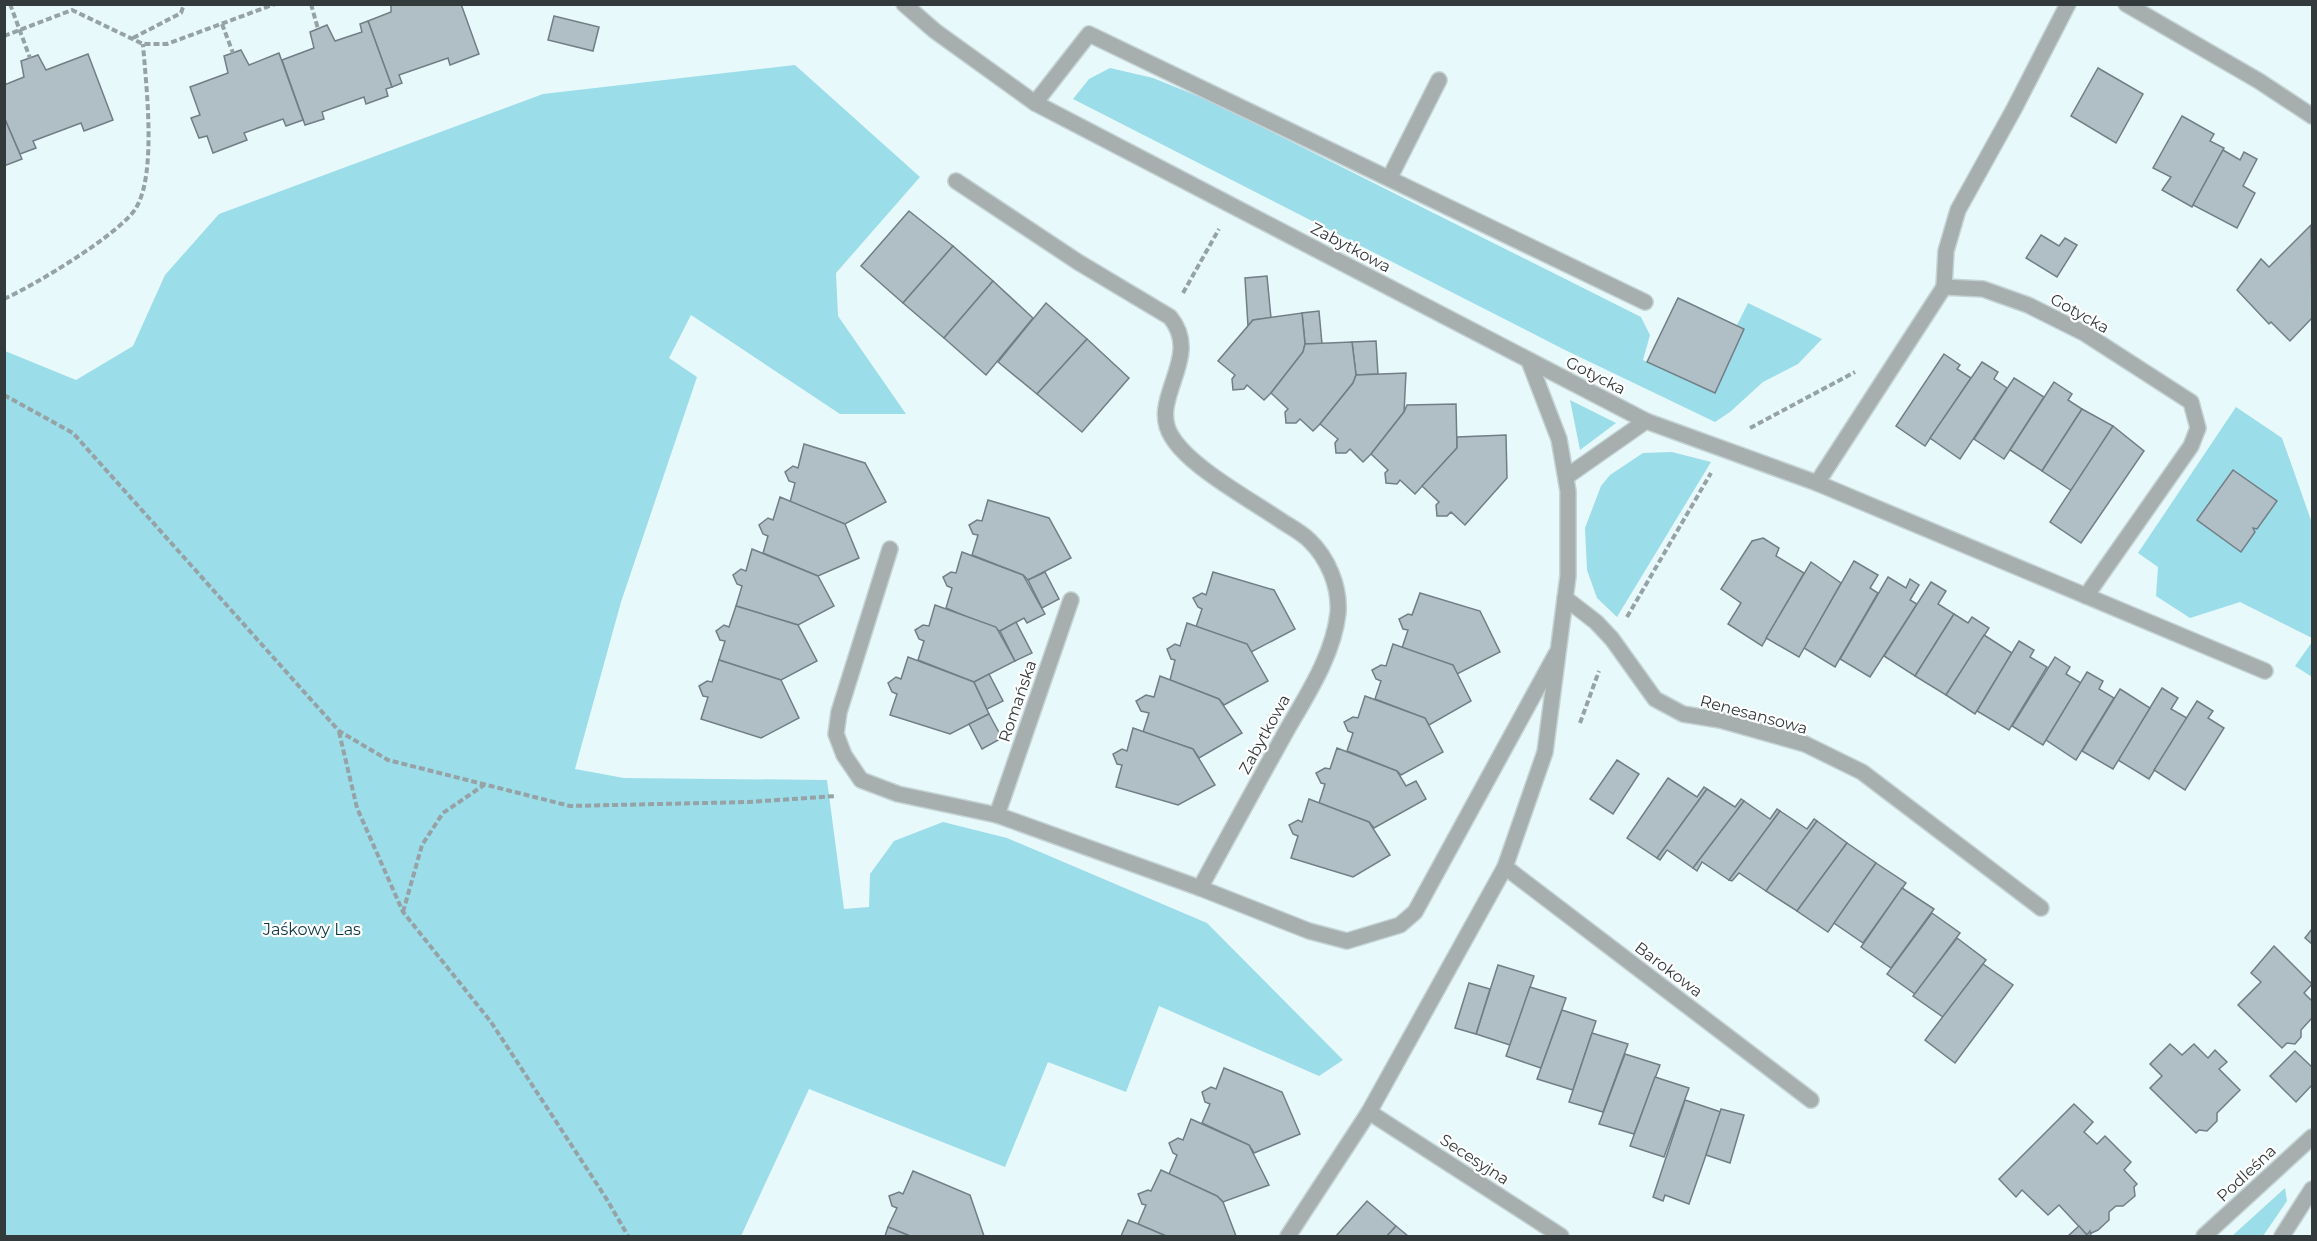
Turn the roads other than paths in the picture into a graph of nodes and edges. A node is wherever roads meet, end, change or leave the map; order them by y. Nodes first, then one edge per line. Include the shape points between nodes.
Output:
1 (904, 4) edge
2 (2068, 4) edge
3 (2126, 4) edge
4 (1439, 80) dead end
5 (1035, 103) junction
6 (2313, 116) edge
7 (1390, 177) junction
8 (956, 181) dead end
9 (1944, 288) junction
10 (1645, 302) dead end
11 (1529, 361) junction
12 (1646, 421) junction
13 (1566, 477) junction
14 (1816, 483) junction
15 (890, 549) dead end
16 (2086, 596) junction
17 (1564, 598) junction
18 (1071, 600) dead end
19 (1556, 654) junction
20 (2265, 671) dead end
21 (997, 814) junction
22 (1505, 867) junction
23 (1200, 888) junction
24 (2041, 908) dead end
25 (1811, 1100) dead end
26 (1369, 1112) junction
27 (2313, 1137) edge
28 (2313, 1189) edge
29 (1288, 1236) edge
30 (1561, 1236) edge
31 (2204, 1236) edge
32 (2282, 1236) edge

1 - 5 street, Zabytkowa
2 - 9 street via 1958,210 1946,251
3 - 6 street
4 - 7 street
5 - 7 street via 1089,34
5 - 11 street, Zabytkowa
7 - 10 street
8 - 23 street, Zabytkowa via 1170,317 1182,341 1180,365 1168,400 1166,420 1170,436 1188,457 1309,539 1327,563 1337,588 1338,613 1322,666
9 - 14 street
9 - 16 street, Gotycka via 1983,289 2028,305 2084,333 2191,402 2198,429 2191,446
11 - 12 street, Gotycka
11 - 13 street via 1548,403
12 - 13 street
12 - 14 street, Gotycka
13 - 17 street via 1568,576
14 - 16 street, Gotycka
15 - 21 street via 839,712 836,734 844,755 861,780 898,794
16 - 20 street, Gotycka
17 - 19 street
17 - 24 street, Renesansowa via 1596,621 1655,699 1683,714 1720,720 1805,744 1862,772
18 - 21 street, Romańska
19 - 22 street via 1545,752
19 - 23 street via 1414,912 1400,925 1347,941 1309,931
21 - 23 street
22 - 25 street, Barokowa
22 - 26 street
26 - 29 street
26 - 30 street, Secesyjna
27 - 31 street, Podleśna
28 - 32 street

